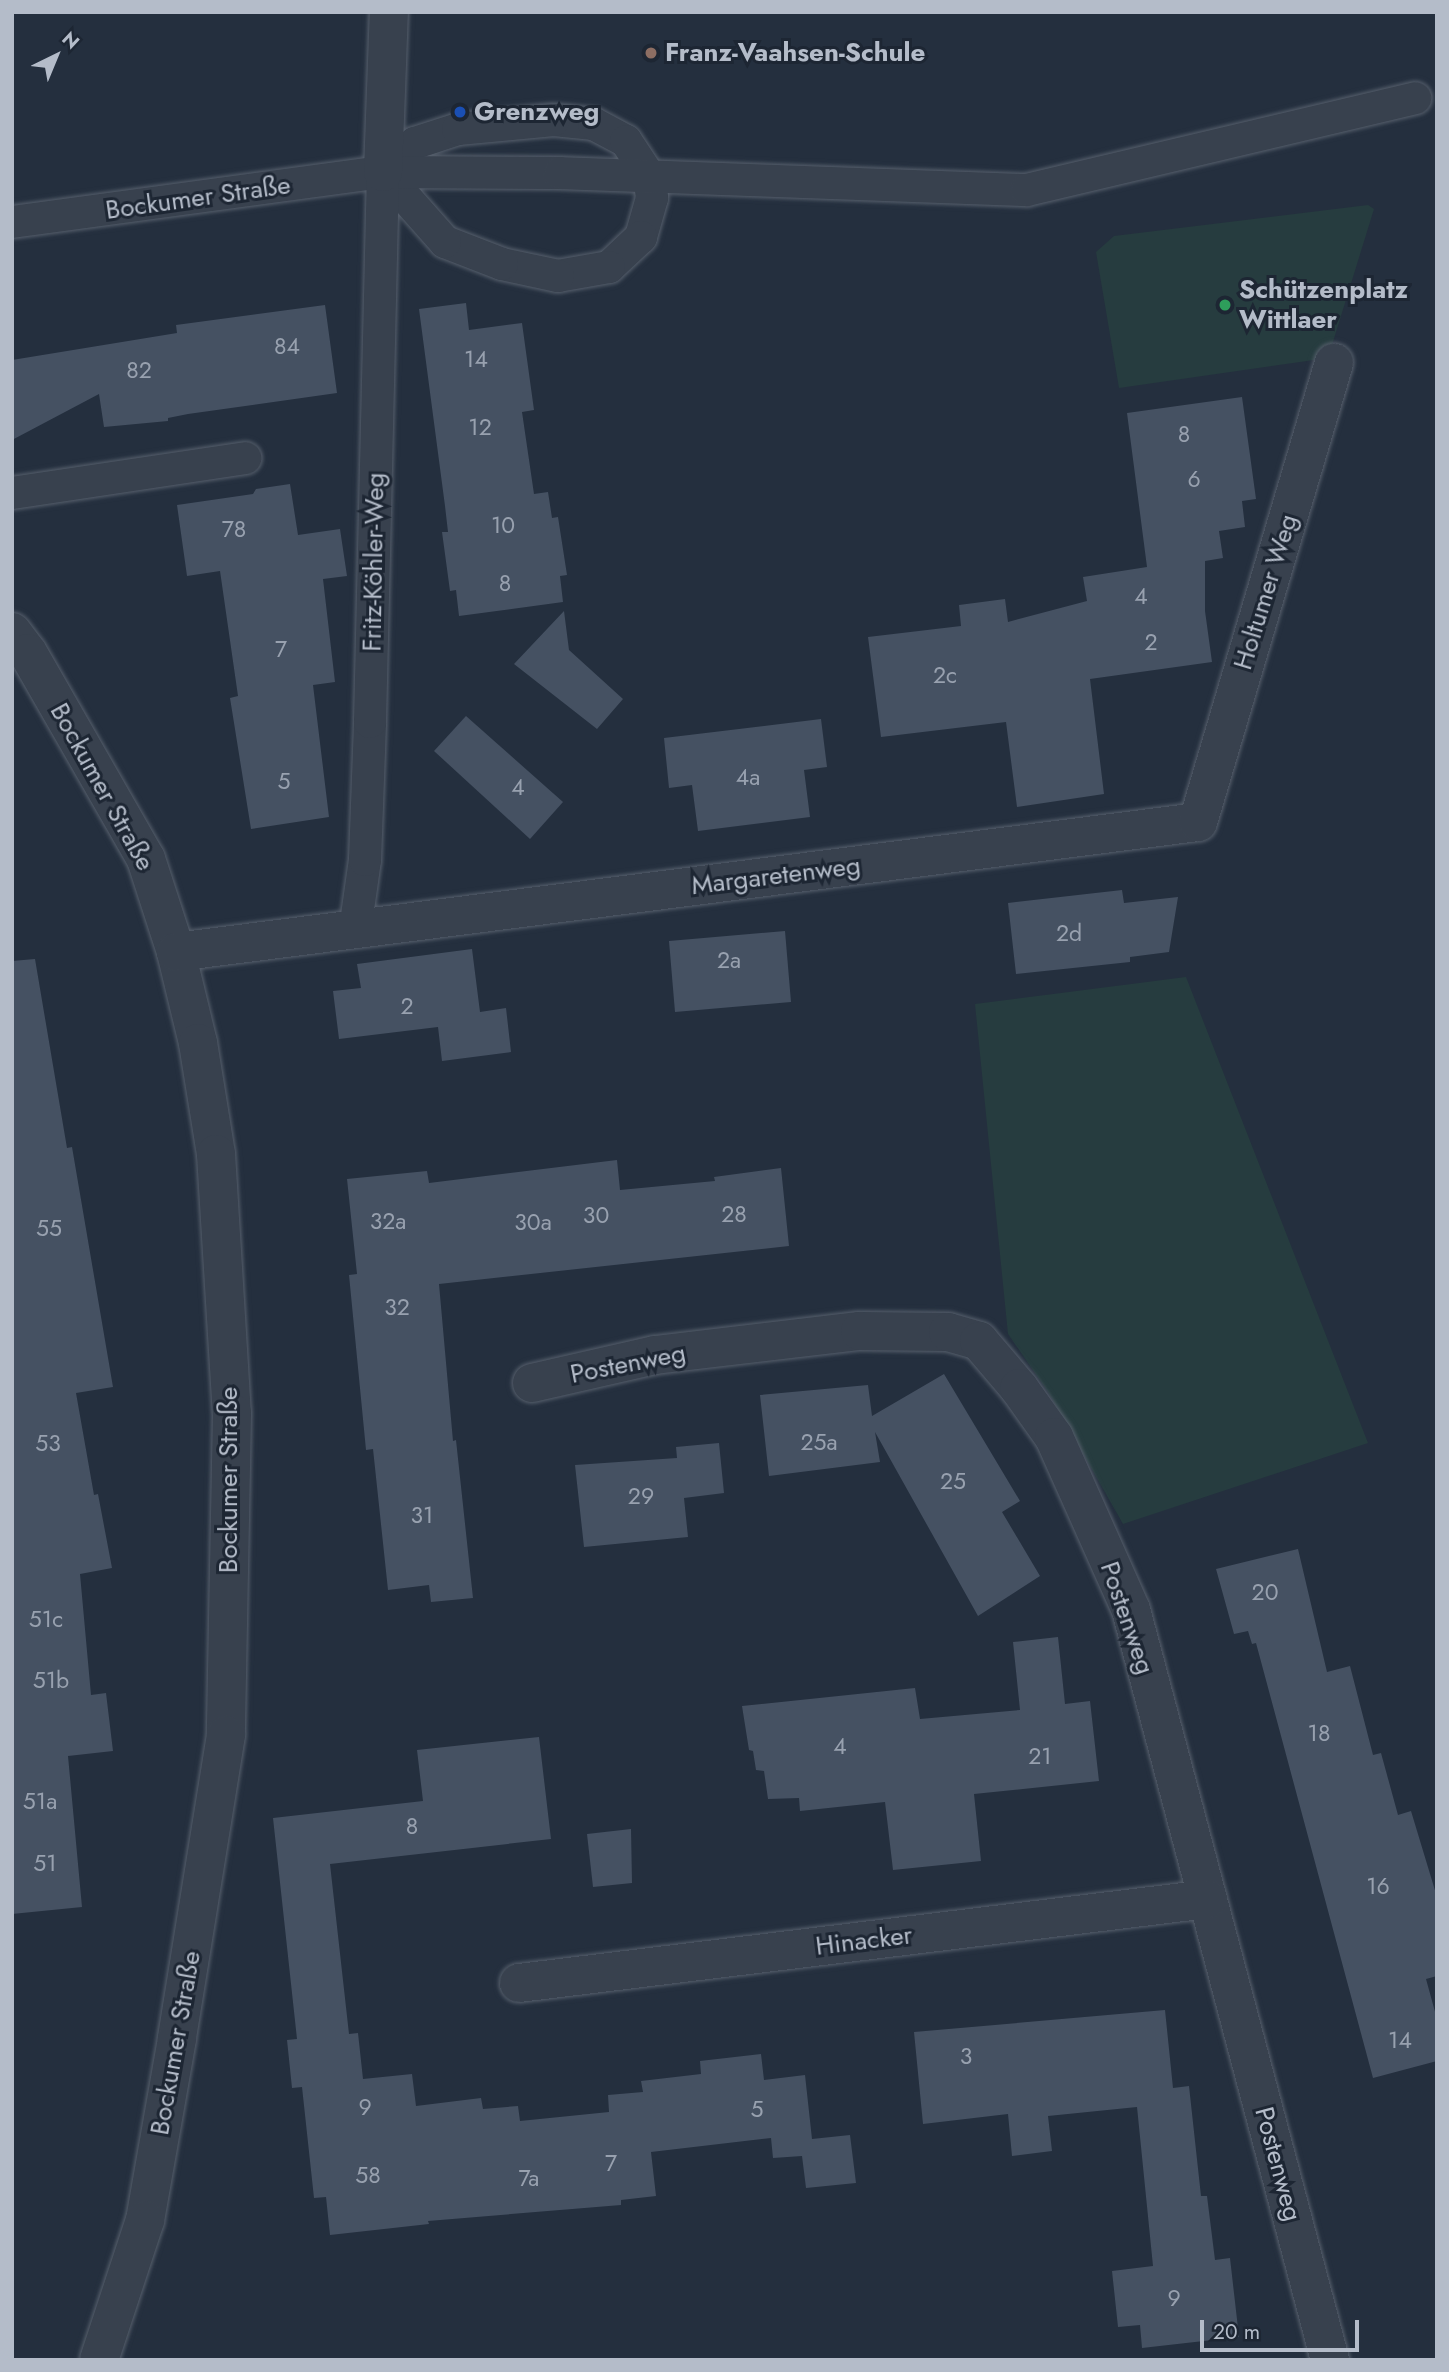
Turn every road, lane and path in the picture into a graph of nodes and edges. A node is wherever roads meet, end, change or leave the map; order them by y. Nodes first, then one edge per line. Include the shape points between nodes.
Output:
1 (389, 12) edge
2 (1415, 98) dead end
3 (649, 176) junction
4 (383, 192) junction
5 (12, 222) edge
6 (1334, 363) dead end
7 (245, 458) dead end
8 (12, 493) edge
9 (12, 632) edge
10 (1198, 822) joint
11 (355, 930) junction
12 (176, 951) junction
13 (532, 1383) dead end
14 (1208, 1899) junction
15 (519, 1983) dead end
16 (99, 2360) edge
17 (1330, 2360) edge

1 - 4 street, Fritz-Köhler-Weg
2 - 3 lane, Bockumer Straße via 1027,190
3 - 4 lane, Bockumer Straße
3 - 4 lane via 626,141 594,124 554,120 458,129 415,143
3 - 4 lane via 652,198 641,237 609,267 558,276 502,264 444,242
4 - 5 lane, Bockumer Straße
4 - 11 lane, Fritz-Köhler-Weg via 368,791
6 - 10 street, Holtumer Weg
7 - 8 lane
9 - 12 street, Bockumer Straße via 146,859
10 - 11 street, Margaretenweg
11 - 12 street
12 - 16 street, Bockumer Straße via 198,1042 216,1154 232,1413 226,1735 145,2220
13 - 14 street, Postenweg via 655,1355 860,1331 948,1332 979,1341 1054,1437 1130,1610
14 - 15 street, Hinacker
14 - 17 street, Postenweg

